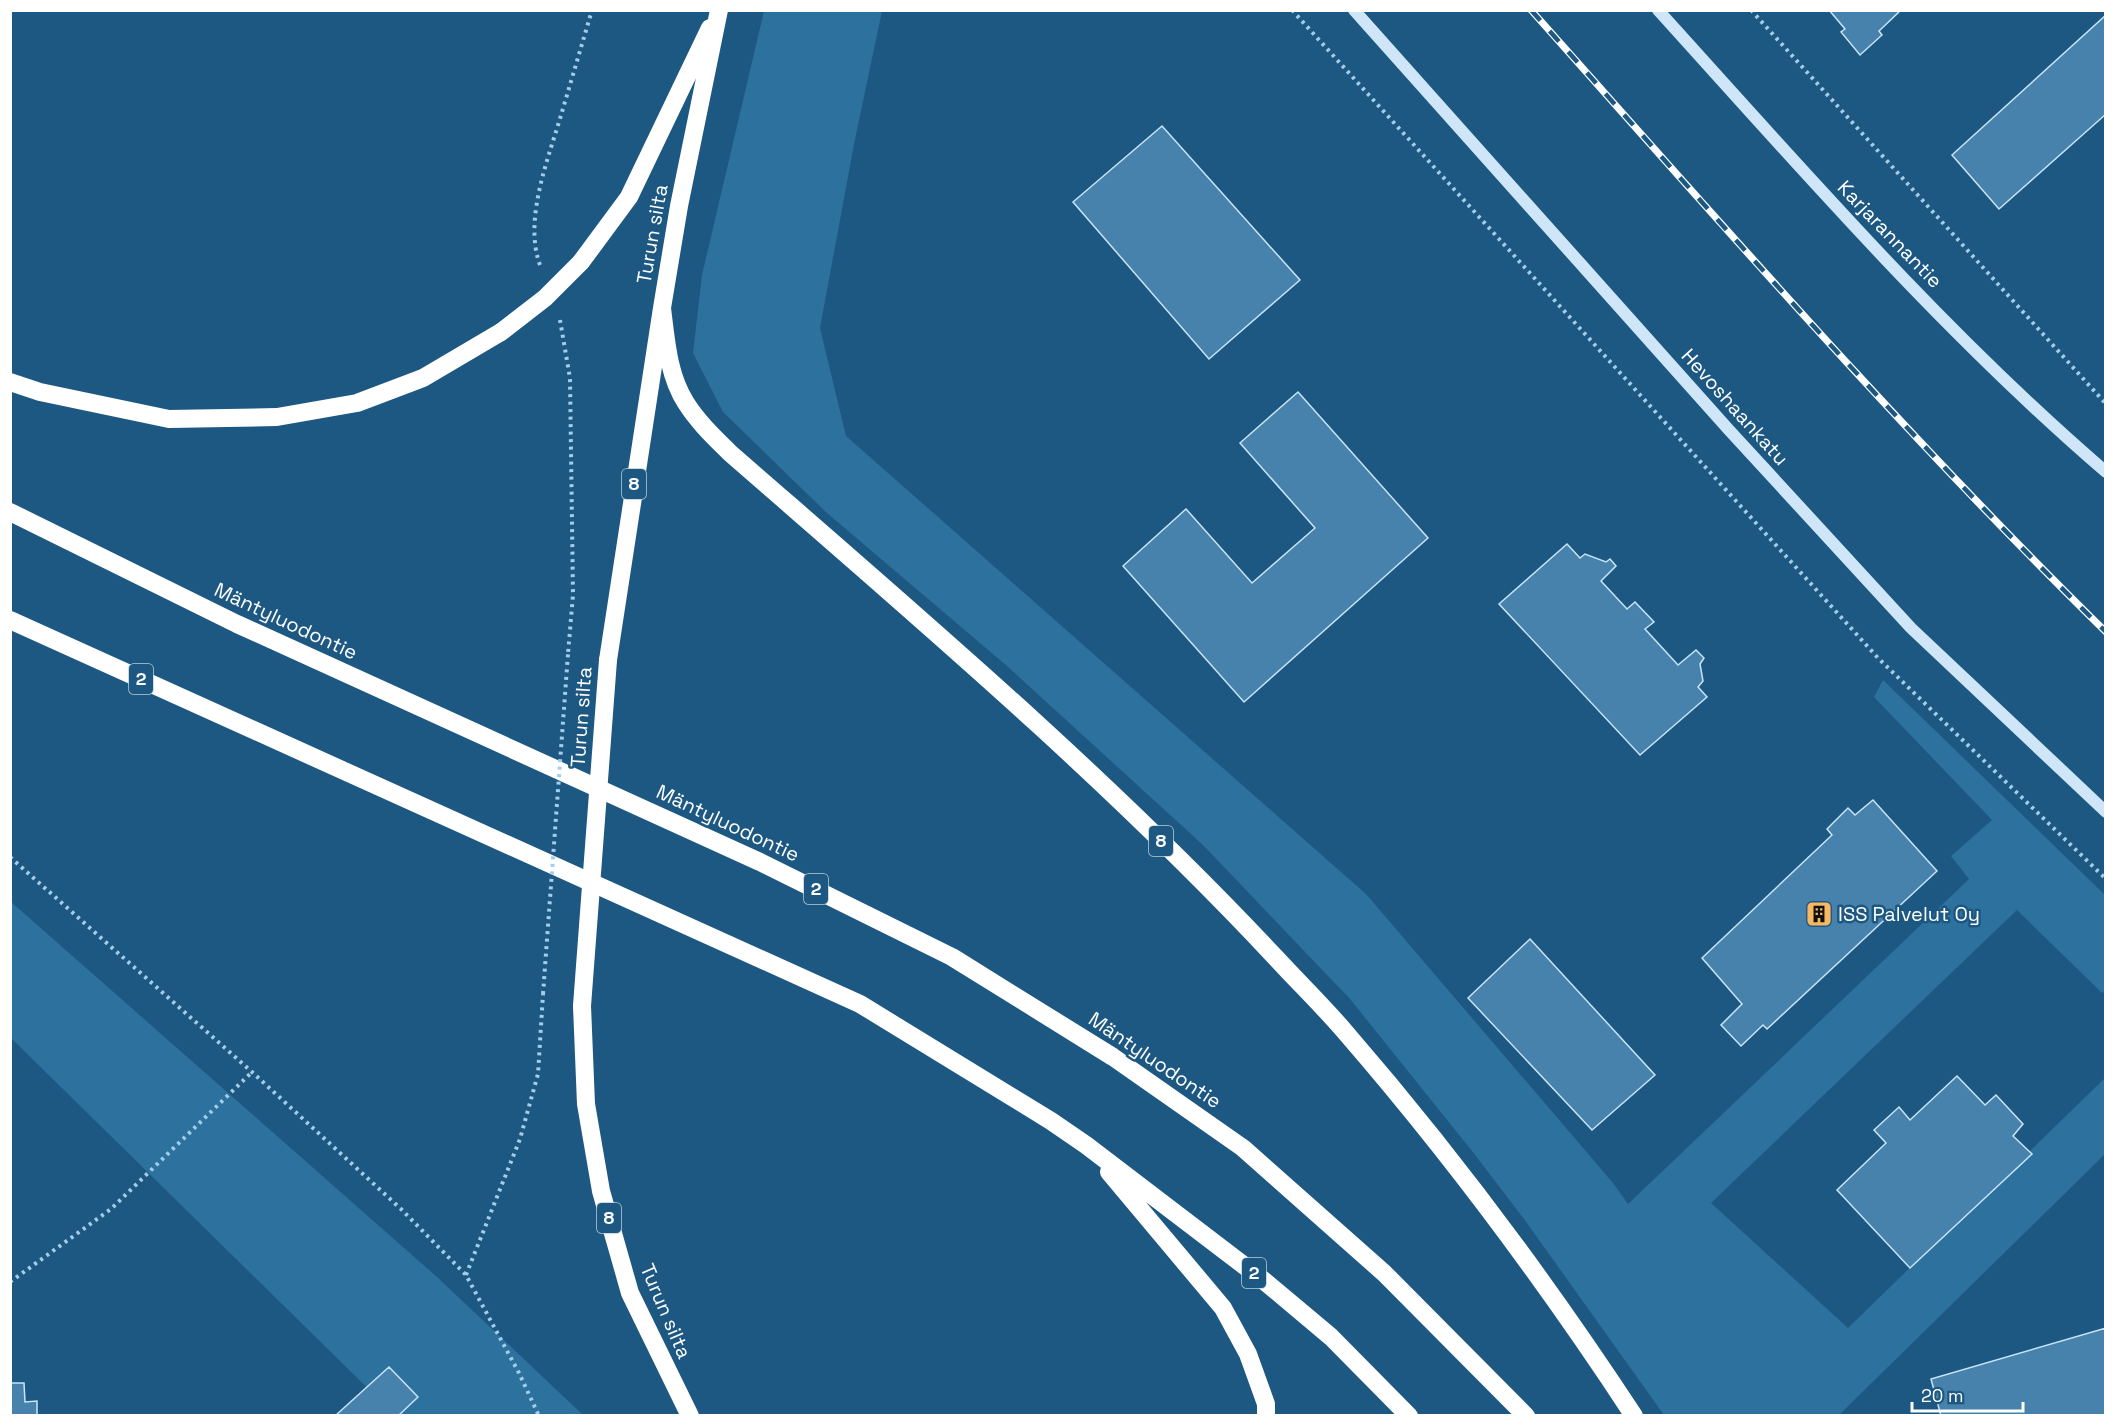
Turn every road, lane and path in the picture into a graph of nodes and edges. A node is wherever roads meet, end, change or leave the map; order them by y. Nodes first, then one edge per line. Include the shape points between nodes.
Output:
1 (592, 10) edge
2 (719, 10) edge
3 (1292, 10) edge
4 (1354, 10) edge
5 (1658, 10) edge
6 (1751, 10) edge
7 (541, 268) dead end
8 (662, 308) junction
9 (558, 313) dead end
10 (10, 382) edge
11 (2106, 404) edge
12 (2106, 472) edge
13 (10, 512) edge
14 (10, 620) edge
15 (2106, 813) edge
16 (10, 857) edge
17 (2106, 879) edge
18 (252, 1072) junction
19 (1086, 1145) junction
20 (466, 1275) junction
21 (10, 1282) edge
22 (539, 1416) edge
23 (690, 1416) edge
24 (1266, 1416) edge
25 (1409, 1416) edge
26 (1526, 1416) edge
27 (1634, 1416) edge

1 - 7 path via 540,189 534,225
2 - 8 highway, Turun silta / 8
2 - 10 highway, bridge via 628,197 581,262 545,298 501,332 423,378 357,403 278,417 170,419
3 - 17 path via 1878,658
4 - 15 street, Hevoshaankatu via 1911,628
5 - 12 street, Karjarannantie via 1882,258 2055,429
6 - 11 path
8 - 23 highway, Turun silta / 8, bridge via 608,660 582,1006 586,1104 601,1191 630,1293
8 - 27 highway, 8 via 669,361 685,402 705,428 1127,806 1227,905 1344,1031 1449,1157 1583,1337
9 - 20 path, bridge via 570,378 573,595 538,1074 520,1139
13 - 26 highway, Mäntyluodontie / 2 via 237,624 760,862 952,957 1113,1057 1243,1148 1384,1273
14 - 19 highway, 2 via 860,1004
16 - 18 path
18 - 20 path via 401,1209
18 - 21 path via 111,1209
19 - 24 highway via 1223,1308 1248,1354 1266,1404
19 - 25 highway, 2 via 1280,1294 1331,1337
20 - 22 path

